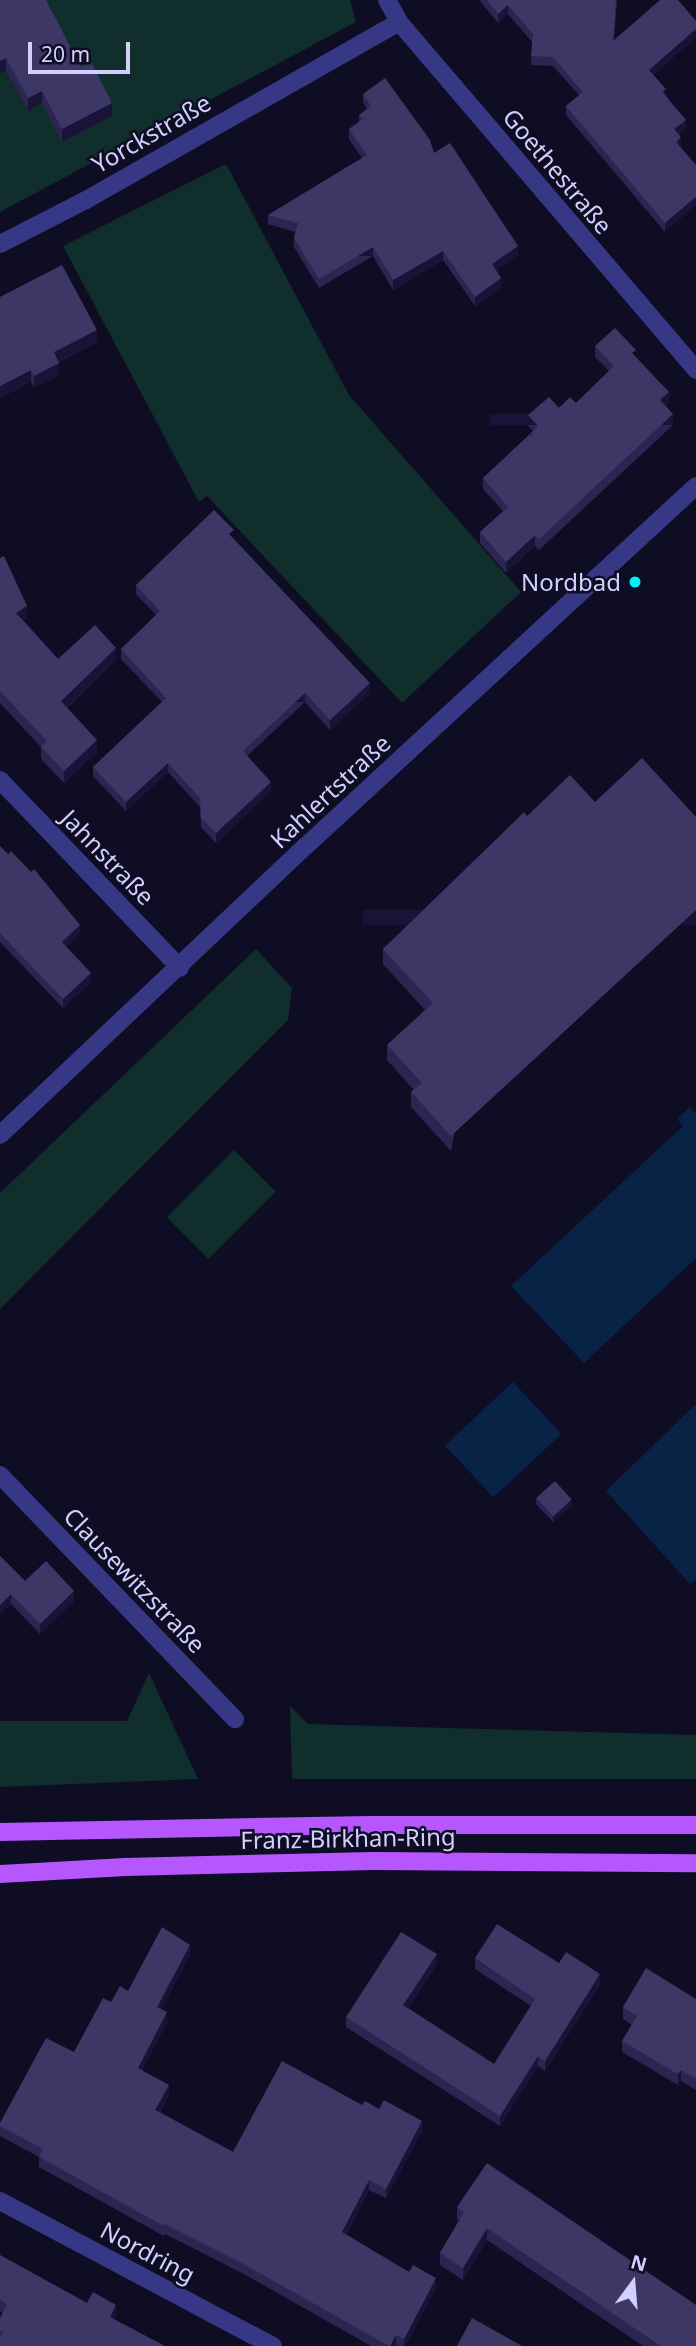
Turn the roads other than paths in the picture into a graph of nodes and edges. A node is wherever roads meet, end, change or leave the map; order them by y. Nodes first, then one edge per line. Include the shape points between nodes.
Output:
1 (387, 0) edge
2 (399, 22) junction
3 (0, 244) edge
4 (696, 370) edge
5 (696, 486) edge
6 (0, 780) edge
7 (180, 968) junction
8 (0, 1135) edge
9 (0, 1475) edge
10 (235, 1719) dead end
11 (696, 1825) edge
12 (0, 1832) edge
13 (696, 1863) edge
14 (0, 1874) edge
15 (0, 2201) edge
16 (272, 2346) edge

1 - 2 street, Goethestraße
2 - 3 street, Yorckstraße
2 - 4 street, Goethestraße
5 - 7 street, Kahlertstraße
6 - 7 street, Jahnstraße
7 - 8 street, Kahlertstraße
9 - 10 street, Clausewitzstraße
11 - 12 main road, Franz-Birkhan-Ring
13 - 14 main road, Franz-Birkhan-Ring via 373,1861
15 - 16 street, Nordring

